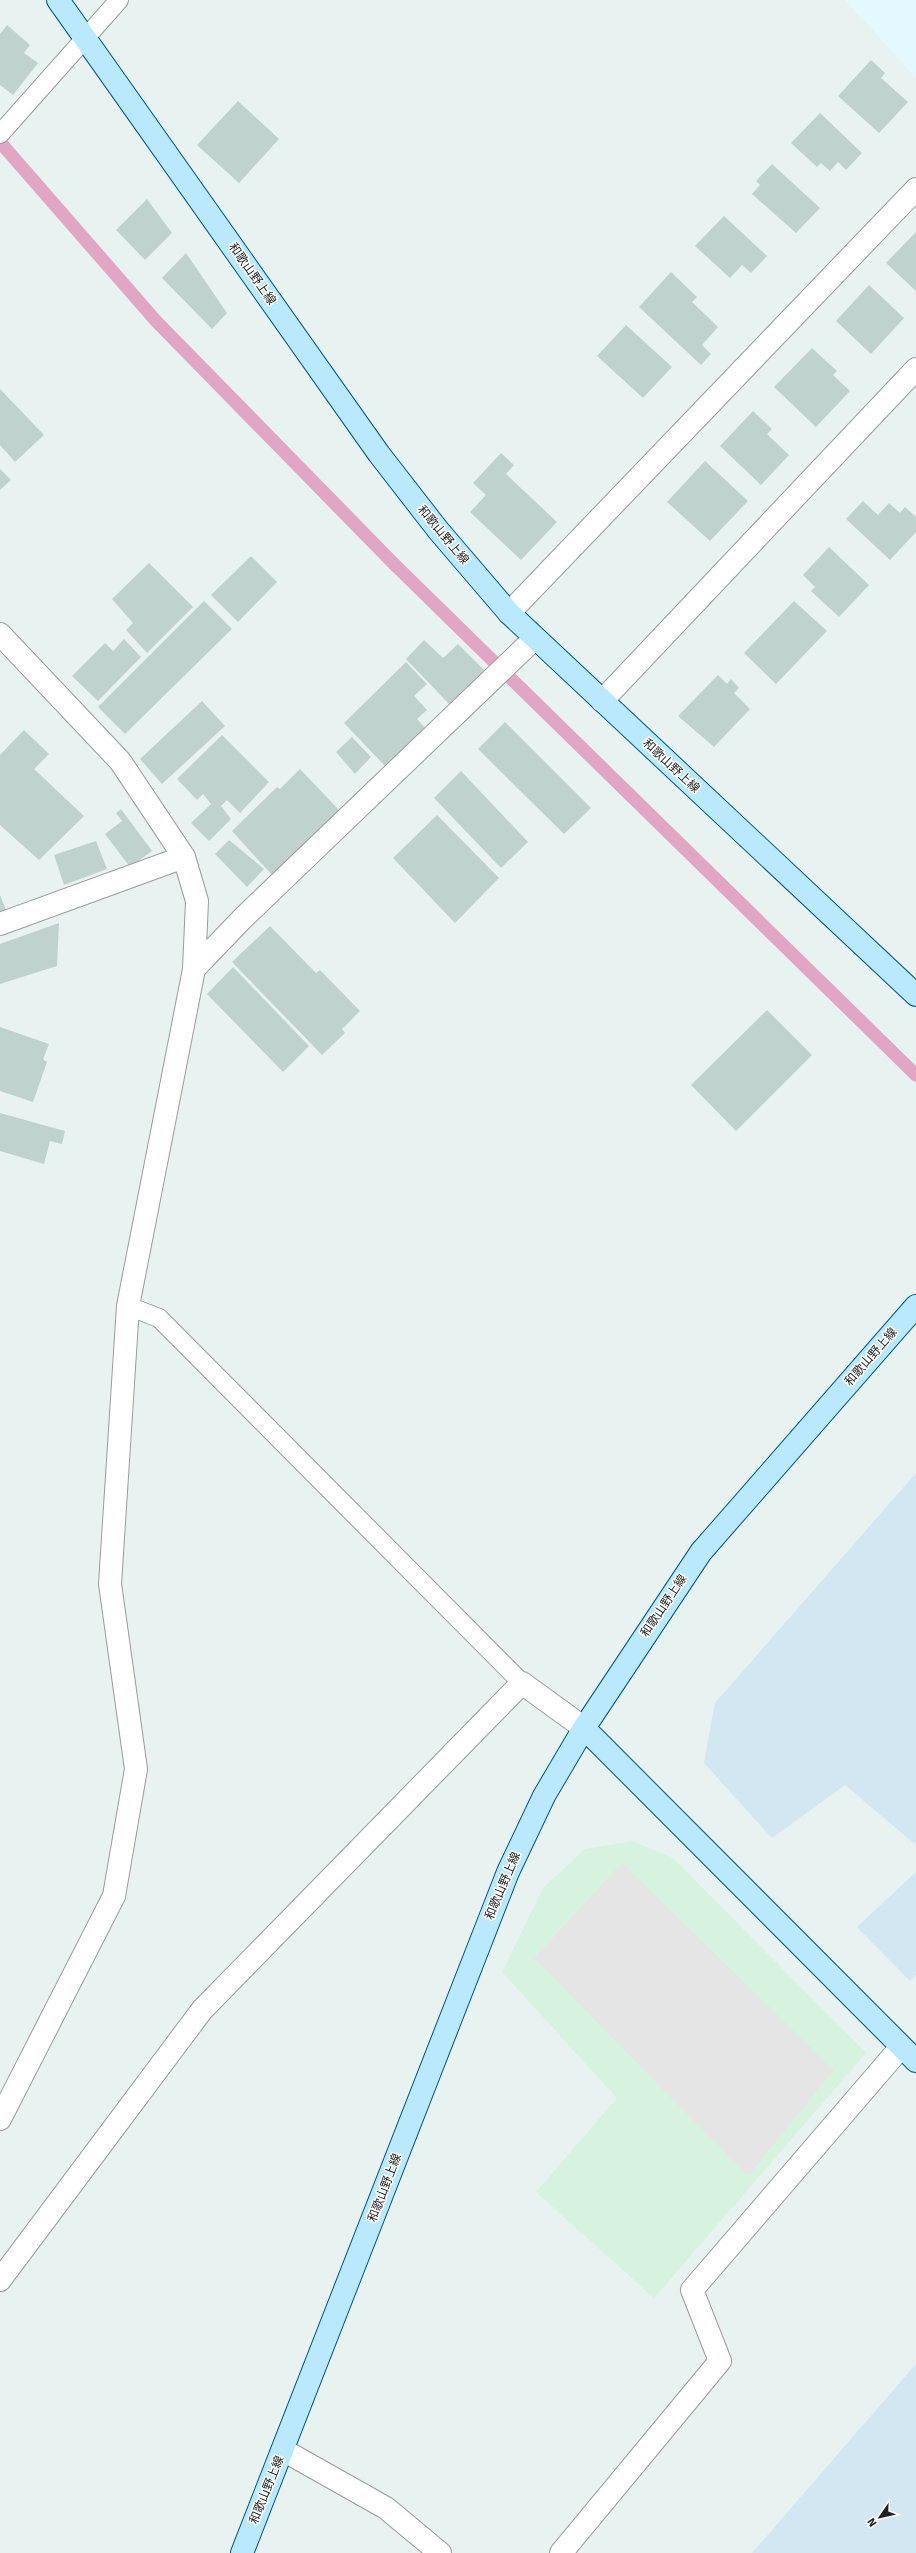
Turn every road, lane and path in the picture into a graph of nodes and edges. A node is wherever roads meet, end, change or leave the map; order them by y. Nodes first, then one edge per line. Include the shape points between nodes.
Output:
1 (58, 0) edge
2 (119, 0) edge
3 (85, 37) junction
4 (0, 134) edge
5 (916, 189) edge
6 (916, 369) edge
7 (509, 613) junction
8 (0, 634) edge
9 (534, 639) junction
10 (602, 701) junction
11 (184, 856) junction
12 (0, 924) edge
13 (194, 969) junction
14 (916, 995) edge
15 (128, 1306) junction
16 (916, 1306) edge
17 (522, 1683) junction
18 (584, 1728) junction
19 (909, 2054) edge
20 (0, 2119) edge
21 (0, 2280) edge
22 (283, 2450) junction
23 (242, 2553) edge
24 (440, 2553) edge
25 (561, 2553) edge

1 - 3 main road, 和歌山野上線
2 - 3 lane
3 - 4 lane
3 - 7 main road, 和歌山野上線 via 378,454 438,530
5 - 7 street
6 - 10 street
7 - 9 main road, 和歌山野上線
8 - 11 street via 120,761
9 - 10 main road, 和歌山野上線
9 - 13 street via 243,918
10 - 14 main road, 和歌山野上線
11 - 12 street
11 - 13 street via 197,900
13 - 15 street
15 - 17 lane via 158,1318
15 - 20 street via 110,1584 136,1769 114,1896
16 - 18 main road, 和歌山野上線 via 701,1552
17 - 18 street
17 - 21 street via 202,2010
18 - 19 main road
18 - 22 main road, 和歌山野上線 via 544,1796 508,1872
19 - 25 street via 692,2290 720,2361
22 - 23 main road, 和歌山野上線
22 - 24 street via 386,2508

